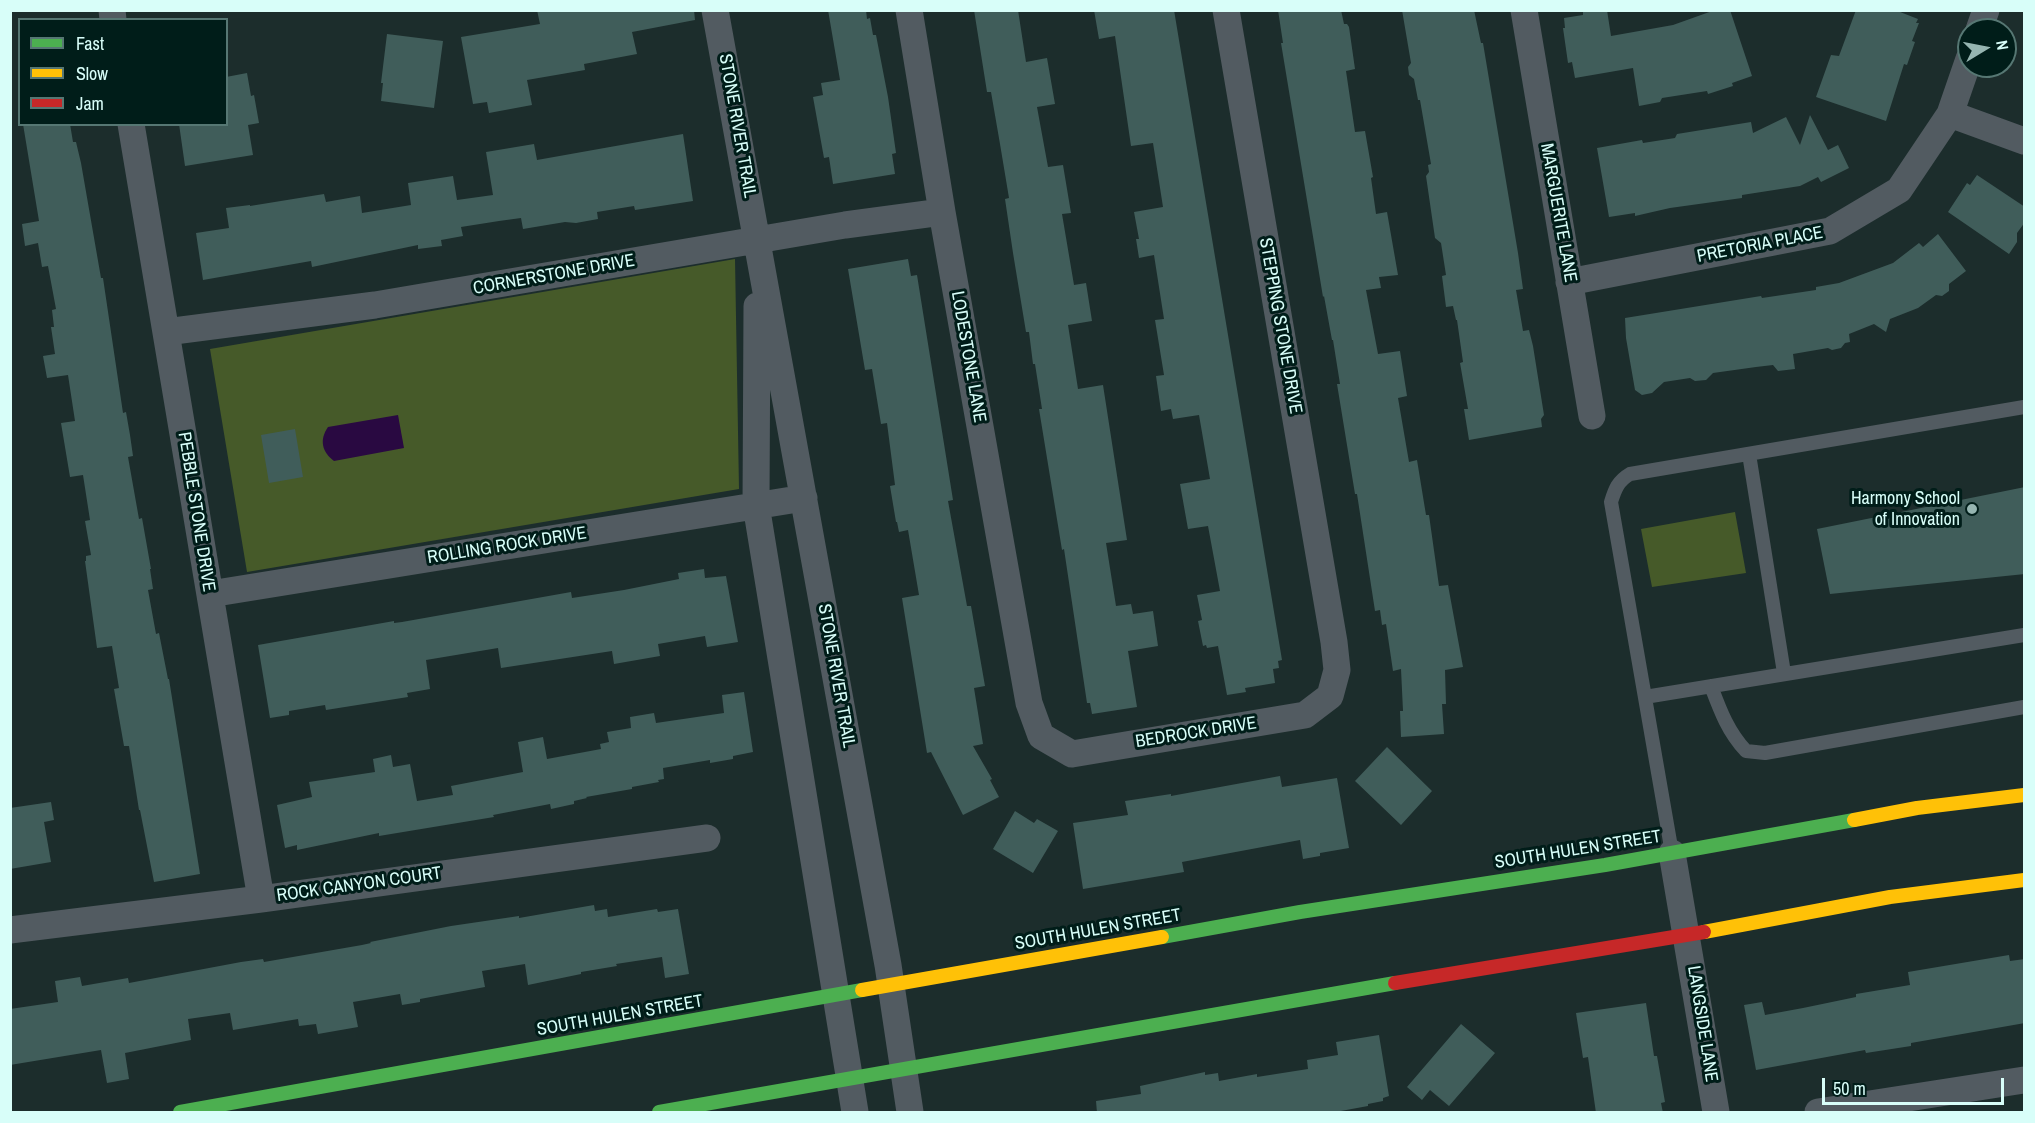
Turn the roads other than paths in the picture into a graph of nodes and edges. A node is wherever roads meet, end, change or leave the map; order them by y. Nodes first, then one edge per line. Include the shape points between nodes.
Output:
1 (715, 10) edge
2 (909, 10) edge
3 (1226, 10) edge
4 (1524, 10) edge
5 (1962, 78) edge
6 (1950, 114) junction
7 (131, 126) edge
8 (2025, 141) edge
9 (942, 212) junction
10 (758, 241) junction
11 (1569, 282) junction
12 (166, 332) junction
13 (2025, 407) edge
14 (1592, 416) dead end
15 (1749, 454) junction
16 (804, 498) junction
17 (756, 506) junction
18 (210, 594) junction
19 (2025, 634) edge
20 (1334, 642) joint
21 (1784, 674) junction
22 (1711, 686) junction
23 (1645, 697) junction
24 (1029, 703) joint
25 (2025, 707) edge
26 (2025, 795) edge
27 (707, 838) dead end
28 (1672, 853) junction
29 (2025, 880) edge
30 (261, 899) junction
31 (10, 930) edge
32 (1687, 935) junction
33 (892, 986) junction
34 (835, 996) junction
35 (903, 1070) junction
36 (849, 1079) junction
37 (2025, 1080) edge
38 (180, 1113) edge
39 (659, 1113) edge
40 (855, 1113) edge
41 (910, 1113) edge
42 (1716, 1113) edge
43 (1818, 1113) edge

1 - 10 street, STONE RIVER TRAIL
2 - 9 street, LODESTONE LANE
3 - 20 street, STEPPING STONE DRIVE
4 - 11 street, MARGUERITE LANE
5 - 6 street, PRETORIA PLACE
6 - 8 street
6 - 11 street, PRETORIA PLACE via 1899,190 1830,231
7 - 12 street, PEBBLE STONE DRIVE
9 - 10 street, CORNERSTONE DRIVE
9 - 24 street, LODESTONE LANE
10 - 12 street, CORNERSTONE DRIVE via 375,305
10 - 16 street, STONE RIVER TRAIL
10 - 17 street, STONE RIVER TRAIL
11 - 14 street, MARGUERITE LANE
12 - 18 street, PEBBLE STONE DRIVE
13 - 15 lane
15 - 21 lane
15 - 23 lane via 1630,474 1615,488 1611,502
16 - 17 street, ROLLING ROCK DRIVE
16 - 33 street, STONE RIVER TRAIL
17 - 18 street, ROLLING ROCK DRIVE
17 - 34 street, STONE RIVER TRAIL
18 - 30 street, PEBBLE STONE DRIVE
19 - 21 lane
20 - 24 street, BEDROCK DRIVE via 1337,669 1330,696 1305,715 1072,753 1041,736
21 - 22 lane
22 - 23 lane
22 - 25 lane via 1735,739 1746,751 1765,753
23 - 28 lane
26 - 28 main road, SOUTH HULEN STREET via 1917,808
27 - 30 street, ROCK CANYON COURT
28 - 32 street, LANGSIDE LANE
28 - 33 main road, SOUTH HULEN STREET via 1300,912
29 - 32 main road via 1890,897
30 - 31 street, ROCK CANYON COURT
32 - 35 main road via 1309,997
32 - 42 street, LANGSIDE LANE
33 - 34 main road, SOUTH HULEN STREET
33 - 35 street, STONE RIVER TRAIL
34 - 36 street, STONE RIVER TRAIL
34 - 38 main road, SOUTH HULEN STREET
35 - 36 main road
35 - 41 street, STONE RIVER TRAIL
36 - 39 main road
36 - 40 street, STONE RIVER TRAIL
37 - 43 street

